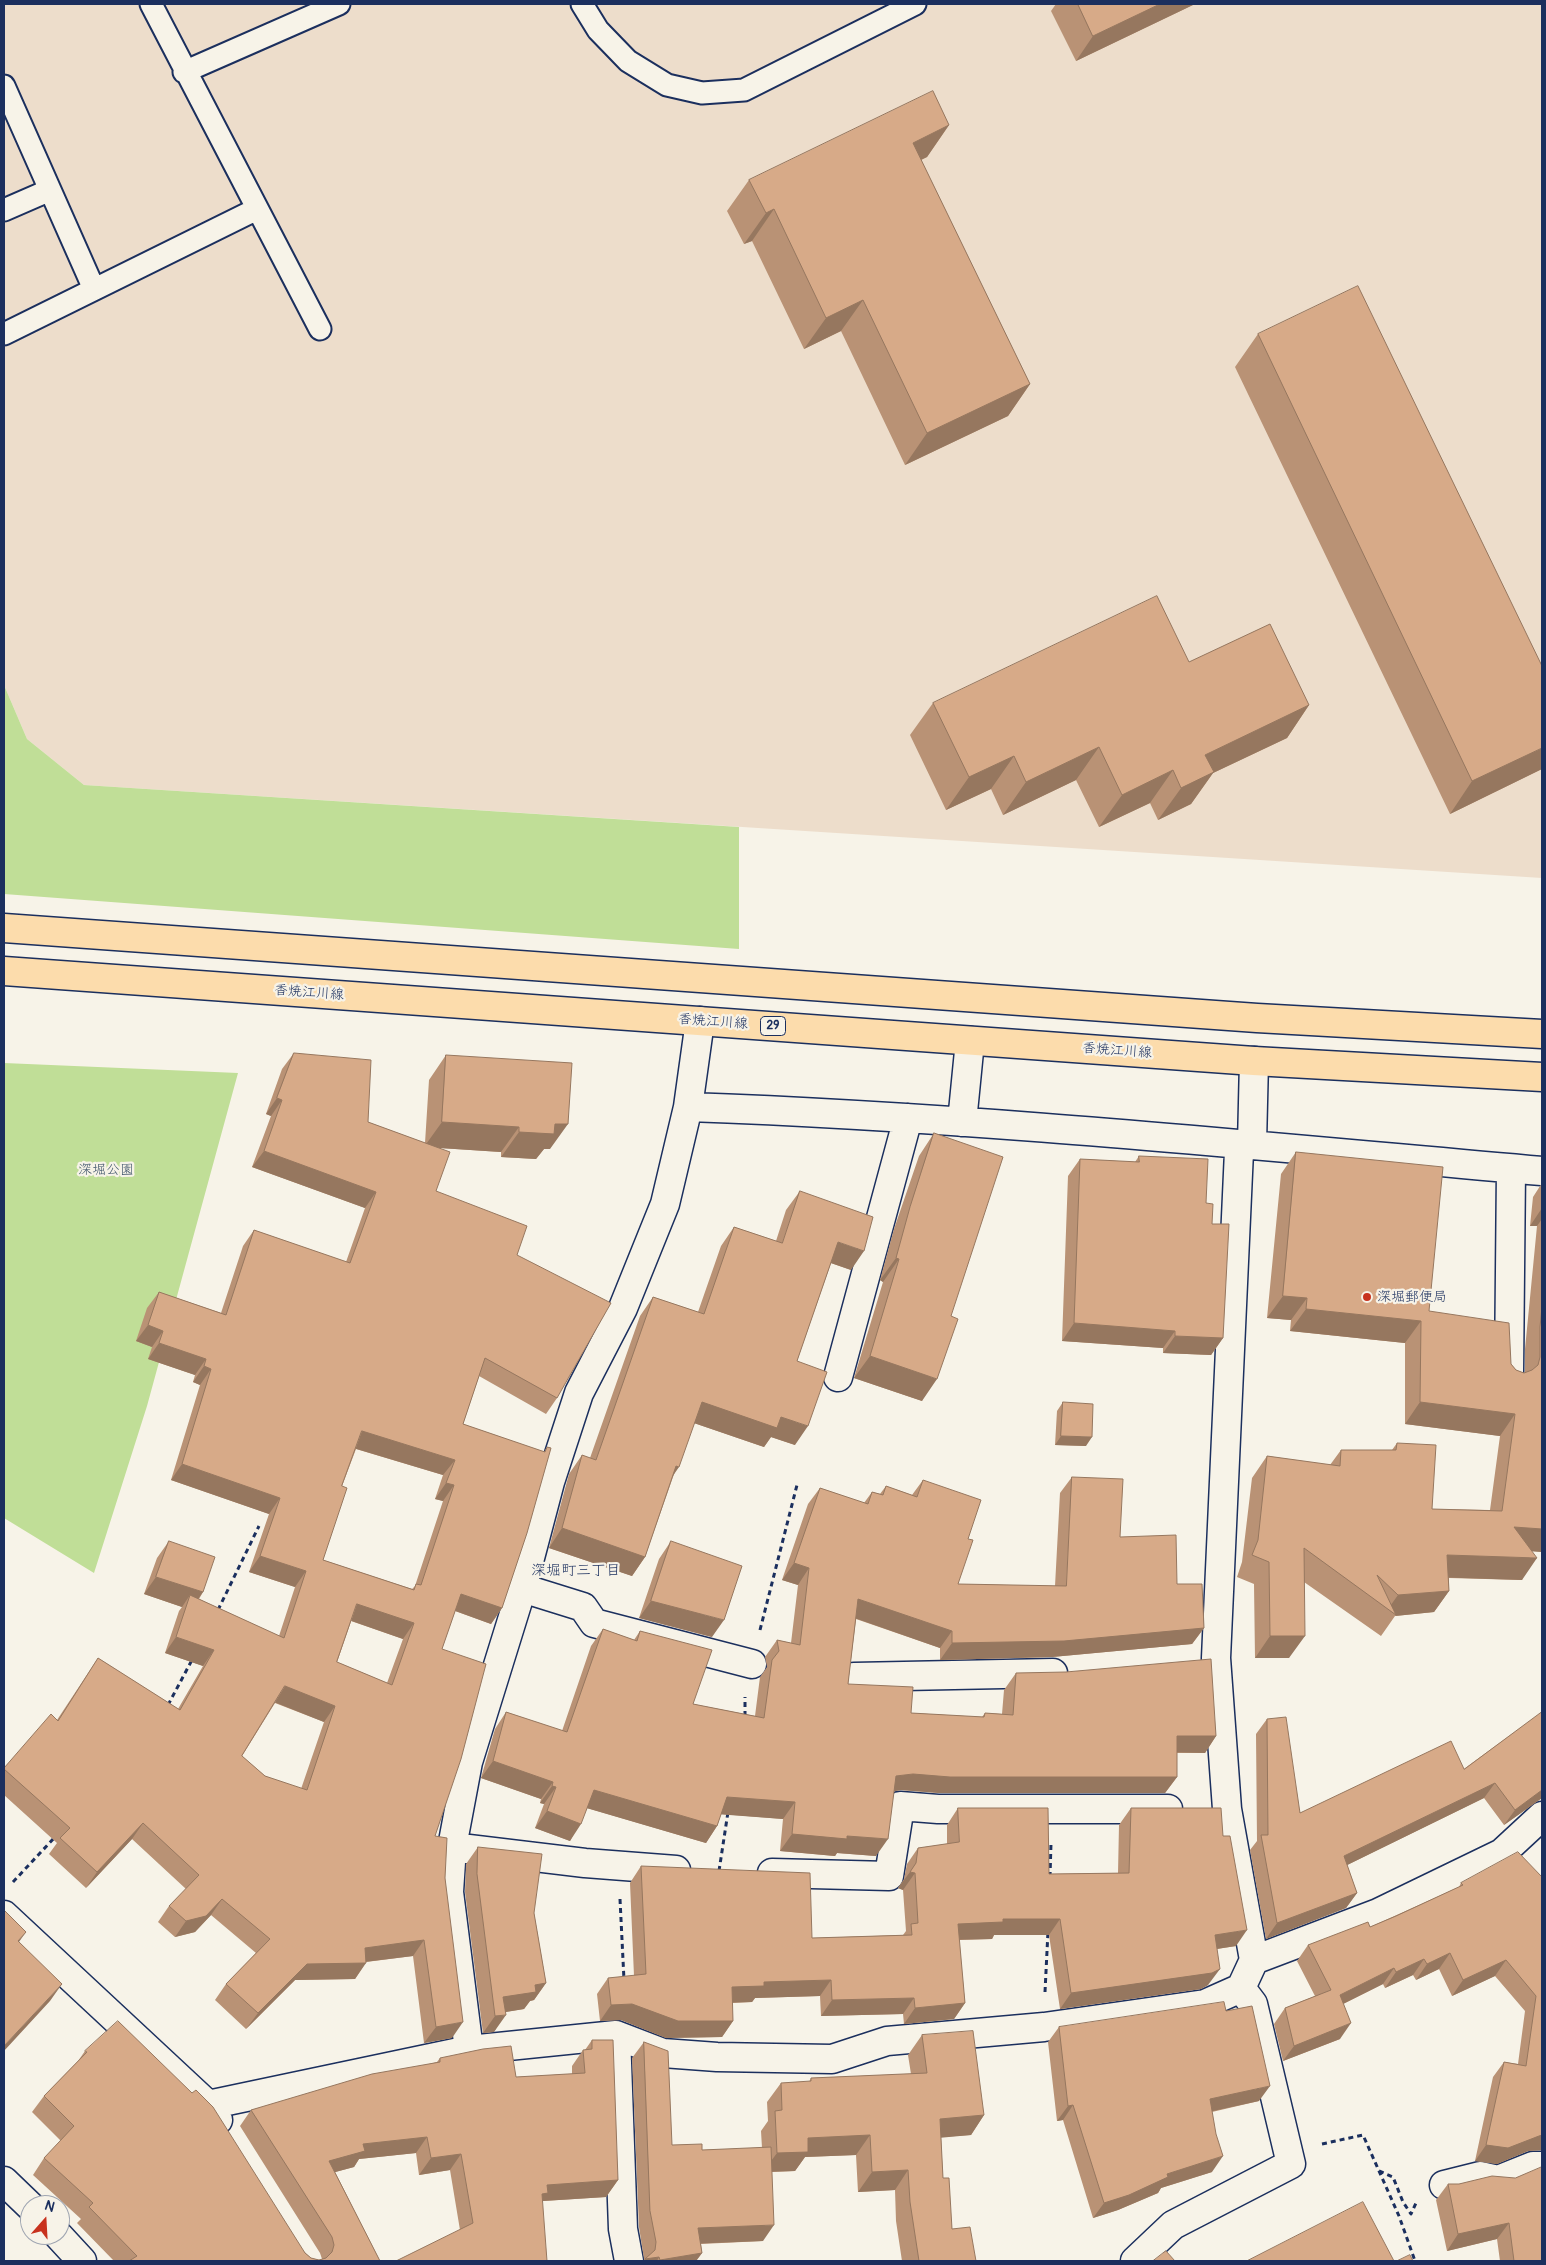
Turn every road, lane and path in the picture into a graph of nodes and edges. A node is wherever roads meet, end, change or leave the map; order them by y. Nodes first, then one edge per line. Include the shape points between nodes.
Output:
1 (151, 4) edge
2 (339, 4) edge
3 (582, 4) edge
4 (915, 4) edge
5 (184, 72) junction
6 (4, 86) edge
7 (50, 190) junction
8 (257, 209) junction
9 (4, 210) edge
10 (94, 289) junction
11 (320, 329) dead end
12 (4, 334) edge
13 (4, 928) edge
14 (4, 971) edge
15 (700, 1021) junction
16 (1542, 1034) edge
17 (970, 1040) junction
18 (1253, 1072) junction
19 (1542, 1077) edge
20 (688, 1108) junction
21 (908, 1118) junction
22 (962, 1122) junction
23 (1252, 1144) junction
24 (1511, 1168) junction
25 (1542, 1171) edge
26 (838, 1377) dead end
27 (1509, 1380) edge
28 (259, 1526) dead end
29 (522, 1588) junction
30 (216, 1614) edge
31 (194, 1656) edge
32 (1216, 1658) junction
33 (1187, 1661) edge
34 (752, 1664) dead end
35 (1082, 1670) edge
36 (854, 1677) dead end
37 (164, 1711) edge
38 (1227, 1809) junction
39 (1052, 1810) junction
40 (1542, 1816) edge
41 (57, 1835) edge
42 (452, 1847) junction
43 (618, 1866) junction
44 (700, 1870) edge
45 (752, 1872) edge
46 (1050, 1879) edge
47 (10, 1886) dead end
48 (4, 1915) edge
49 (1048, 1929) edge
50 (1254, 1960) junction
51 (1241, 1988) junction
52 (1044, 2027) junction
53 (616, 2036) junction
54 (469, 2050) junction
55 (208, 2105) junction
56 (229, 2138) edge
57 (1291, 2164) junction
58 (1542, 2166) edge
59 (4, 2181) edge
60 (1444, 2185) dead end
61 (20, 2196) edge
62 (67, 2245) edge
63 (82, 2261) edge
64 (629, 2261) edge
65 (1135, 2261) edge
66 (1416, 2261) edge

1 - 5 lane
2 - 5 lane
3 - 4 lane via 598,30 628,61 667,85 702,93 744,90
5 - 8 lane
6 - 7 lane
7 - 9 lane
7 - 10 lane
8 - 10 lane
8 - 11 lane
10 - 12 lane
13 - 16 main road via 1257,1018
14 - 15 main road, 香焼江川線 / 29
15 - 17 main road, 香焼江川線 / 29
15 - 20 street
17 - 18 main road, 香焼江川線 / 29
17 - 22 street
18 - 19 main road, 香焼江川線 / 29
18 - 23 street
20 - 21 street
20 - 29 street via 665,1204 623,1308 579,1393 550,1482
21 - 22 street
21 - 26 street
22 - 23 street
23 - 24 street
23 - 32 street via 1239,1150
24 - 25 street
24 - 27 street
28 - 30 path
29 - 34 street via 583,1607 594,1623
29 - 42 street via 468,1762
31 - 37 path
32 - 33 street
32 - 38 street
35 - 36 street
38 - 39 street
38 - 50 street
39 - 45 street via 900,1806 890,1876
39 - 46 path
40 - 50 street via 1502,1853 1378,1913
41 - 47 path
42 - 43 street
42 - 54 street via 448,1892
43 - 44 street
43 - 53 path via 627,2026
48 - 55 street
49 - 52 path
50 - 51 street
51 - 52 street via 1205,2004
51 - 57 street via 1253,2004
52 - 53 street via 886,2041 832,2059 663,2053
53 - 54 street
53 - 64 street via 623,2228
54 - 55 street
55 - 56 street
57 - 65 street via 1173,2225
57 - 66 path via 1315,2145 1363,2135
58 - 60 street via 1533,2166 1498,2180 1480,2176
59 - 61 street
62 - 63 street

